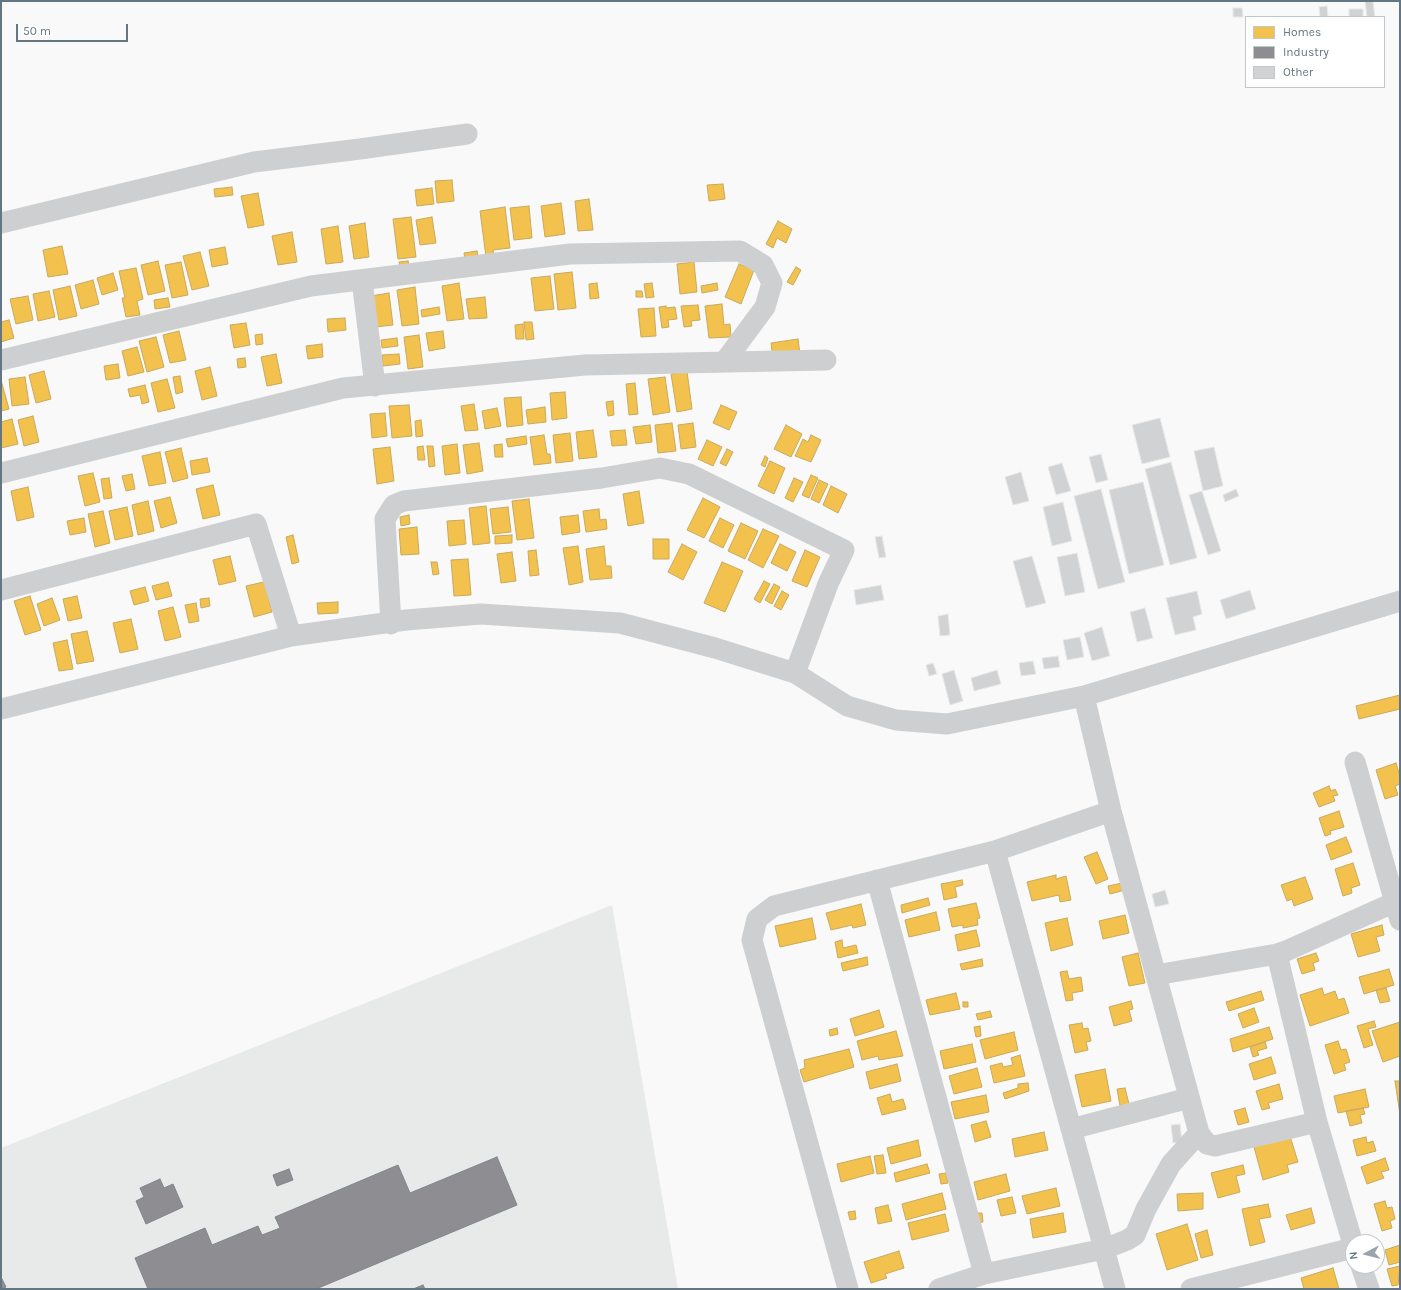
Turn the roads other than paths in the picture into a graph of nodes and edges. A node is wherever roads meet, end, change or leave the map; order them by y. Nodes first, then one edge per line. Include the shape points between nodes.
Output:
1 (467, 134) dead end
2 (1, 224) edge
3 (362, 280) junction
4 (1, 360) edge
5 (826, 360) dead end
6 (725, 361) junction
7 (375, 386) junction
8 (1, 473) edge
9 (1, 590) edge
10 (1400, 601) edge
11 (391, 624) junction
12 (291, 636) junction
13 (795, 673) junction
14 (1084, 696) junction
15 (1, 709) edge
16 (1355, 762) dead end
17 (1111, 811) junction
18 (995, 852) junction
19 (877, 880) junction
20 (1397, 911) edge
21 (1276, 954) junction
22 (1156, 975) junction
23 (1189, 1098) junction
24 (1317, 1122) junction
25 (1071, 1129) junction
26 (1198, 1133) junction
27 (1350, 1234) edge
28 (1104, 1249) junction
29 (1345, 1250) edge
30 (984, 1274) junction
31 (1364, 1274) edge
32 (848, 1289) edge
33 (939, 1289) edge
34 (1115, 1289) edge
35 (1191, 1289) edge
36 (1369, 1289) edge

1 - 2 street via 254,162
3 - 4 street via 311,286
3 - 6 street via 570,254 740,251 763,264 772,283 765,307
3 - 7 street
5 - 6 street
6 - 7 street via 585,365
7 - 8 street via 343,388
9 - 12 street via 256,524
10 - 14 street
11 - 12 street
11 - 13 street via 406,620 481,614 620,623 716,648
11 - 13 street via 385,519 394,505 404,501 602,478 660,468 689,474 844,550 828,584
12 - 15 street
13 - 14 street via 847,706 896,720 947,724
14 - 17 street
16 - 20 street
17 - 18 street
17 - 22 street
18 - 19 street
18 - 25 street
19 - 30 street
19 - 32 street via 774,906 757,919 752,940
20 - 21 street
21 - 22 street
21 - 24 street
22 - 23 street
23 - 25 street
23 - 26 street
24 - 26 street via 1215,1146 1207,1144
24 - 27 street
25 - 28 street
26 - 28 street via 1171,1164 1135,1235
28 - 30 street
28 - 34 street
29 - 35 street
30 - 33 street
31 - 36 street

